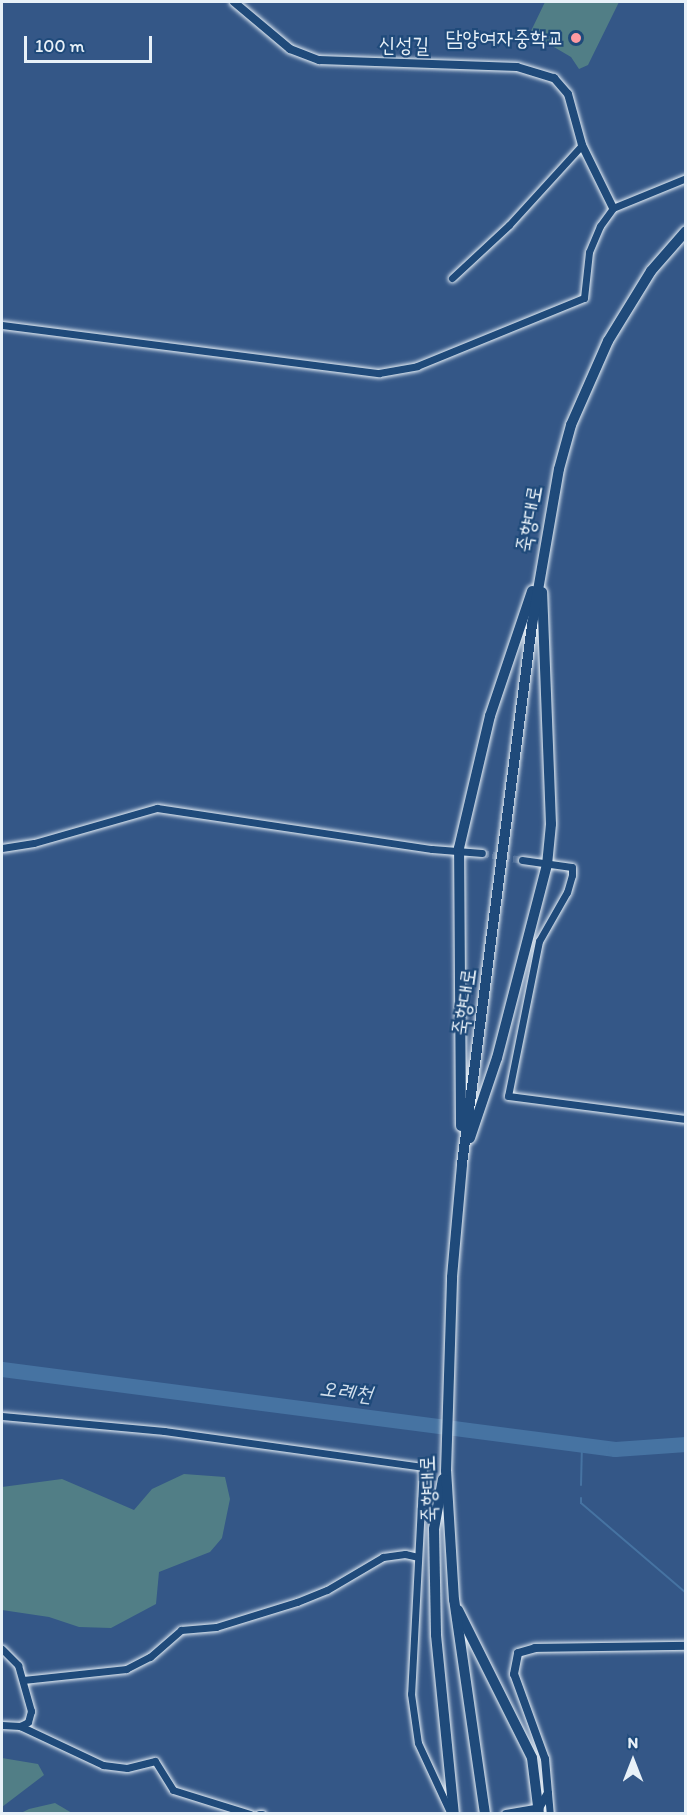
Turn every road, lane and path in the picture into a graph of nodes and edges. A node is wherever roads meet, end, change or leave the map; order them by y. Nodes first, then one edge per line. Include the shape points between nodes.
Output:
1 (234, 2) edge
2 (582, 145) junction
3 (686, 178) edge
4 (614, 208) junction
5 (686, 231) edge
6 (452, 278) dead end
7 (2, 325) edge
8 (541, 565) junction
9 (2, 848) edge
10 (459, 848) junction
11 (482, 853) tunnel mouth
12 (522, 860) tunnel mouth
13 (547, 864) junction
14 (686, 1119) edge
15 (462, 1164) junction
16 (2, 1416) edge
17 (446, 1471) junction
18 (418, 1557) junction
19 (454, 1600) junction
20 (686, 1646) edge
21 (2, 1649) edge
22 (23, 1680) junction
23 (2, 1725) edge
24 (20, 1726) junction
25 (548, 1793) junction
26 (539, 1811) edge
27 (250, 1814) edge
28 (452, 1814) edge
29 (485, 1814) edge
30 (506, 1814) edge
31 (550, 1814) edge

1 - 2 street, 신성길 via 290,49 319,60 517,67 554,78 568,94
2 - 4 street, 신성길
2 - 6 street via 509,225
3 - 4 street
4 - 7 street via 600,226 589,252 584,298 417,366 379,373
5 - 8 main road, 죽향대로 via 627,306 589,380 559,469
8 - 10 main road via 490,716
8 - 13 main road via 551,824
8 - 15 main road, 죽향대로
9 - 10 street via 34,843 157,808 438,850
10 - 11 street
10 - 15 main road
12 - 13 street
13 - 14 street via 572,867 572,875 567,892 539,941 508,1096
13 - 15 main road via 497,1058
15 - 17 main road, 죽향대로 via 448,1361
16 - 18 street via 164,1431 423,1467
17 - 19 main road, 죽향대로
17 - 28 main road via 437,1500 434,1558 436,1635
18 - 22 street via 383,1557 327,1590 297,1602 216,1627 181,1630 150,1657 126,1669
18 - 28 street via 411,1694 418,1743
19 - 26 main road via 532,1758
19 - 29 main road, 죽향대로
20 - 25 street via 535,1648 518,1653 514,1674 545,1759
21 - 22 street via 18,1665
22 - 24 street via 32,1717
23 - 24 street
24 - 27 street via 103,1765 127,1768 155,1761 172,1790
25 - 26 street
25 - 31 street
26 - 30 street

